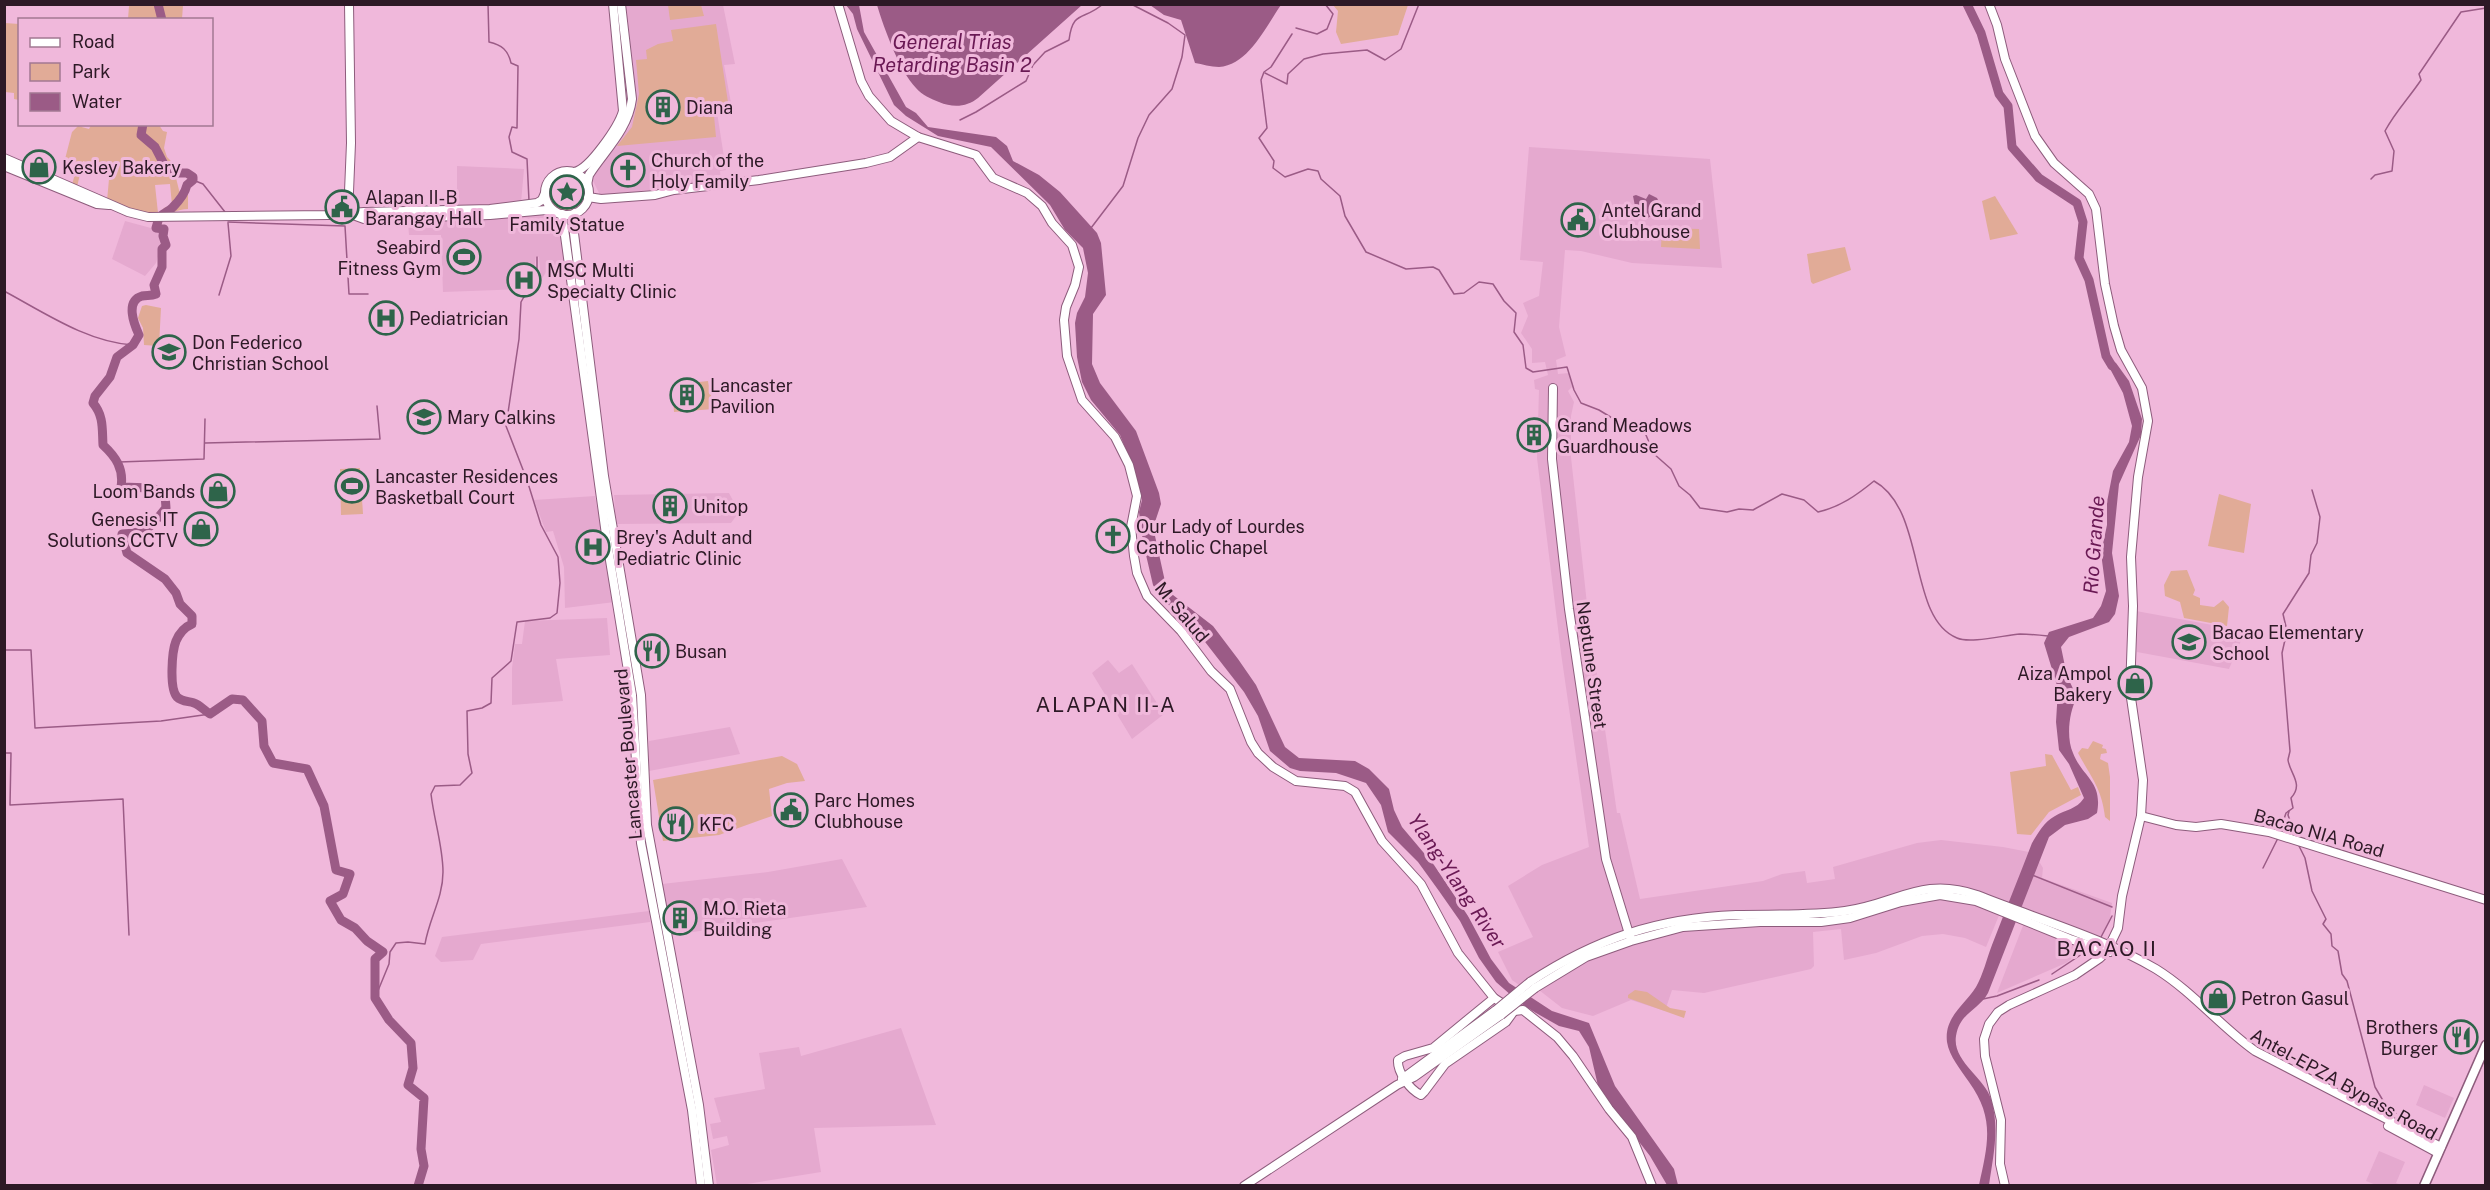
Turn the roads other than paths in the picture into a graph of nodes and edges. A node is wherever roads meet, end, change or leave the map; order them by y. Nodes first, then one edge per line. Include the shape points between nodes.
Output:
1 (350, 4) edge
2 (613, 4) edge
3 (621, 4) edge
4 (838, 4) edge
5 (1989, 4) edge
6 (918, 137) junction
7 (4, 158) edge
8 (4, 166) edge
9 (574, 172) junction
10 (587, 185) junction
11 (545, 193) junction
12 (588, 197) junction
13 (112, 204) junction
14 (559, 213) junction
15 (575, 213) junction
16 (349, 215) junction
17 (1553, 388) dead end
18 (633, 644) junction
19 (624, 645) junction
20 (2141, 816) junction
21 (2486, 900) edge
22 (1630, 937) junction
23 (2109, 949) junction
24 (672, 987) junction
25 (1494, 998) junction
26 (1514, 1011) junction
27 (2486, 1045) edge
28 (1405, 1079) junction
29 (2439, 1150) junction
30 (701, 1185) edge
31 (709, 1185) edge
32 (1244, 1185) edge
33 (1652, 1185) edge
34 (2005, 1185) edge
35 (2424, 1185) edge

1 - 16 main road
2 - 9 main road via 623,111 620,121 586,166
3 - 10 main road via 632,99 630,113 589,175
4 - 6 main road, M. Salud via 869,96 891,121
5 - 20 main road via 2035,136 2054,163 2089,194 2096,208 2114,326 2121,350 2146,400 2148,421 2131,556 2130,691 2143,780
6 - 12 main road via 890,157 866,163 655,195
6 - 25 main road, M. Salud via 976,155 993,178 1042,206 1072,245 1079,267 1066,307 1067,356 1082,400 1115,437 1128,465 1137,496 1131,531 1142,587 1230,689 1258,753 1296,781 1345,786 1355,792 1382,841 1421,884 1453,945
7 - 13 main road
8 - 13 main road via 97,204
9 - 10 main road
9 - 11 main road via 556,174
10 - 12 main road
11 - 14 main road via 546,201
11 - 16 main road via 537,203 508,207
12 - 15 main road via 584,207
13 - 16 main road via 148,217
14 - 15 main road
14 - 16 main road via 546,210 364,219
14 - 19 main road, Lancaster Boulevard
15 - 18 main road, Lancaster Boulevard via 572,217 604,476
17 - 22 main road, Neptune Street via 1552,459 1569,609 1600,830
18 - 19 main road
18 - 24 main road, Lancaster Boulevard via 641,695 647,825
19 - 24 main road, Lancaster Boulevard via 636,736 641,843
20 - 21 main road, Bacao NIA Road via 2176,825 2221,824 2269,832
20 - 23 main road via 2118,928
22 - 23 main road, Antel-EPZA Bypass Road via 1661,924 1707,917 1848,911 1929,888 1955,888
22 - 28 main road, Antel-EPZA Bypass Road, bridge via 1533,985
23 - 29 main road, Antel-EPZA Bypass Road via 2192,995 2230,1033 2268,1060
23 - 34 main road via 2075,975 2009,1005 1989,1024 1984,1039 1985,1056 2002,1126 2000,1164
24 - 30 main road, Lancaster Boulevard
24 - 31 main road, Lancaster Boulevard via 699,1105
25 - 26 main road
25 - 28 main road via 1433,1048 1399,1059
26 - 28 main road via 1506,1022 1445,1064 1421,1095
26 - 33 main road via 1523,1010 1537,1020 1573,1056 1632,1137
27 - 29 main road
28 - 32 main road
29 - 35 main road

